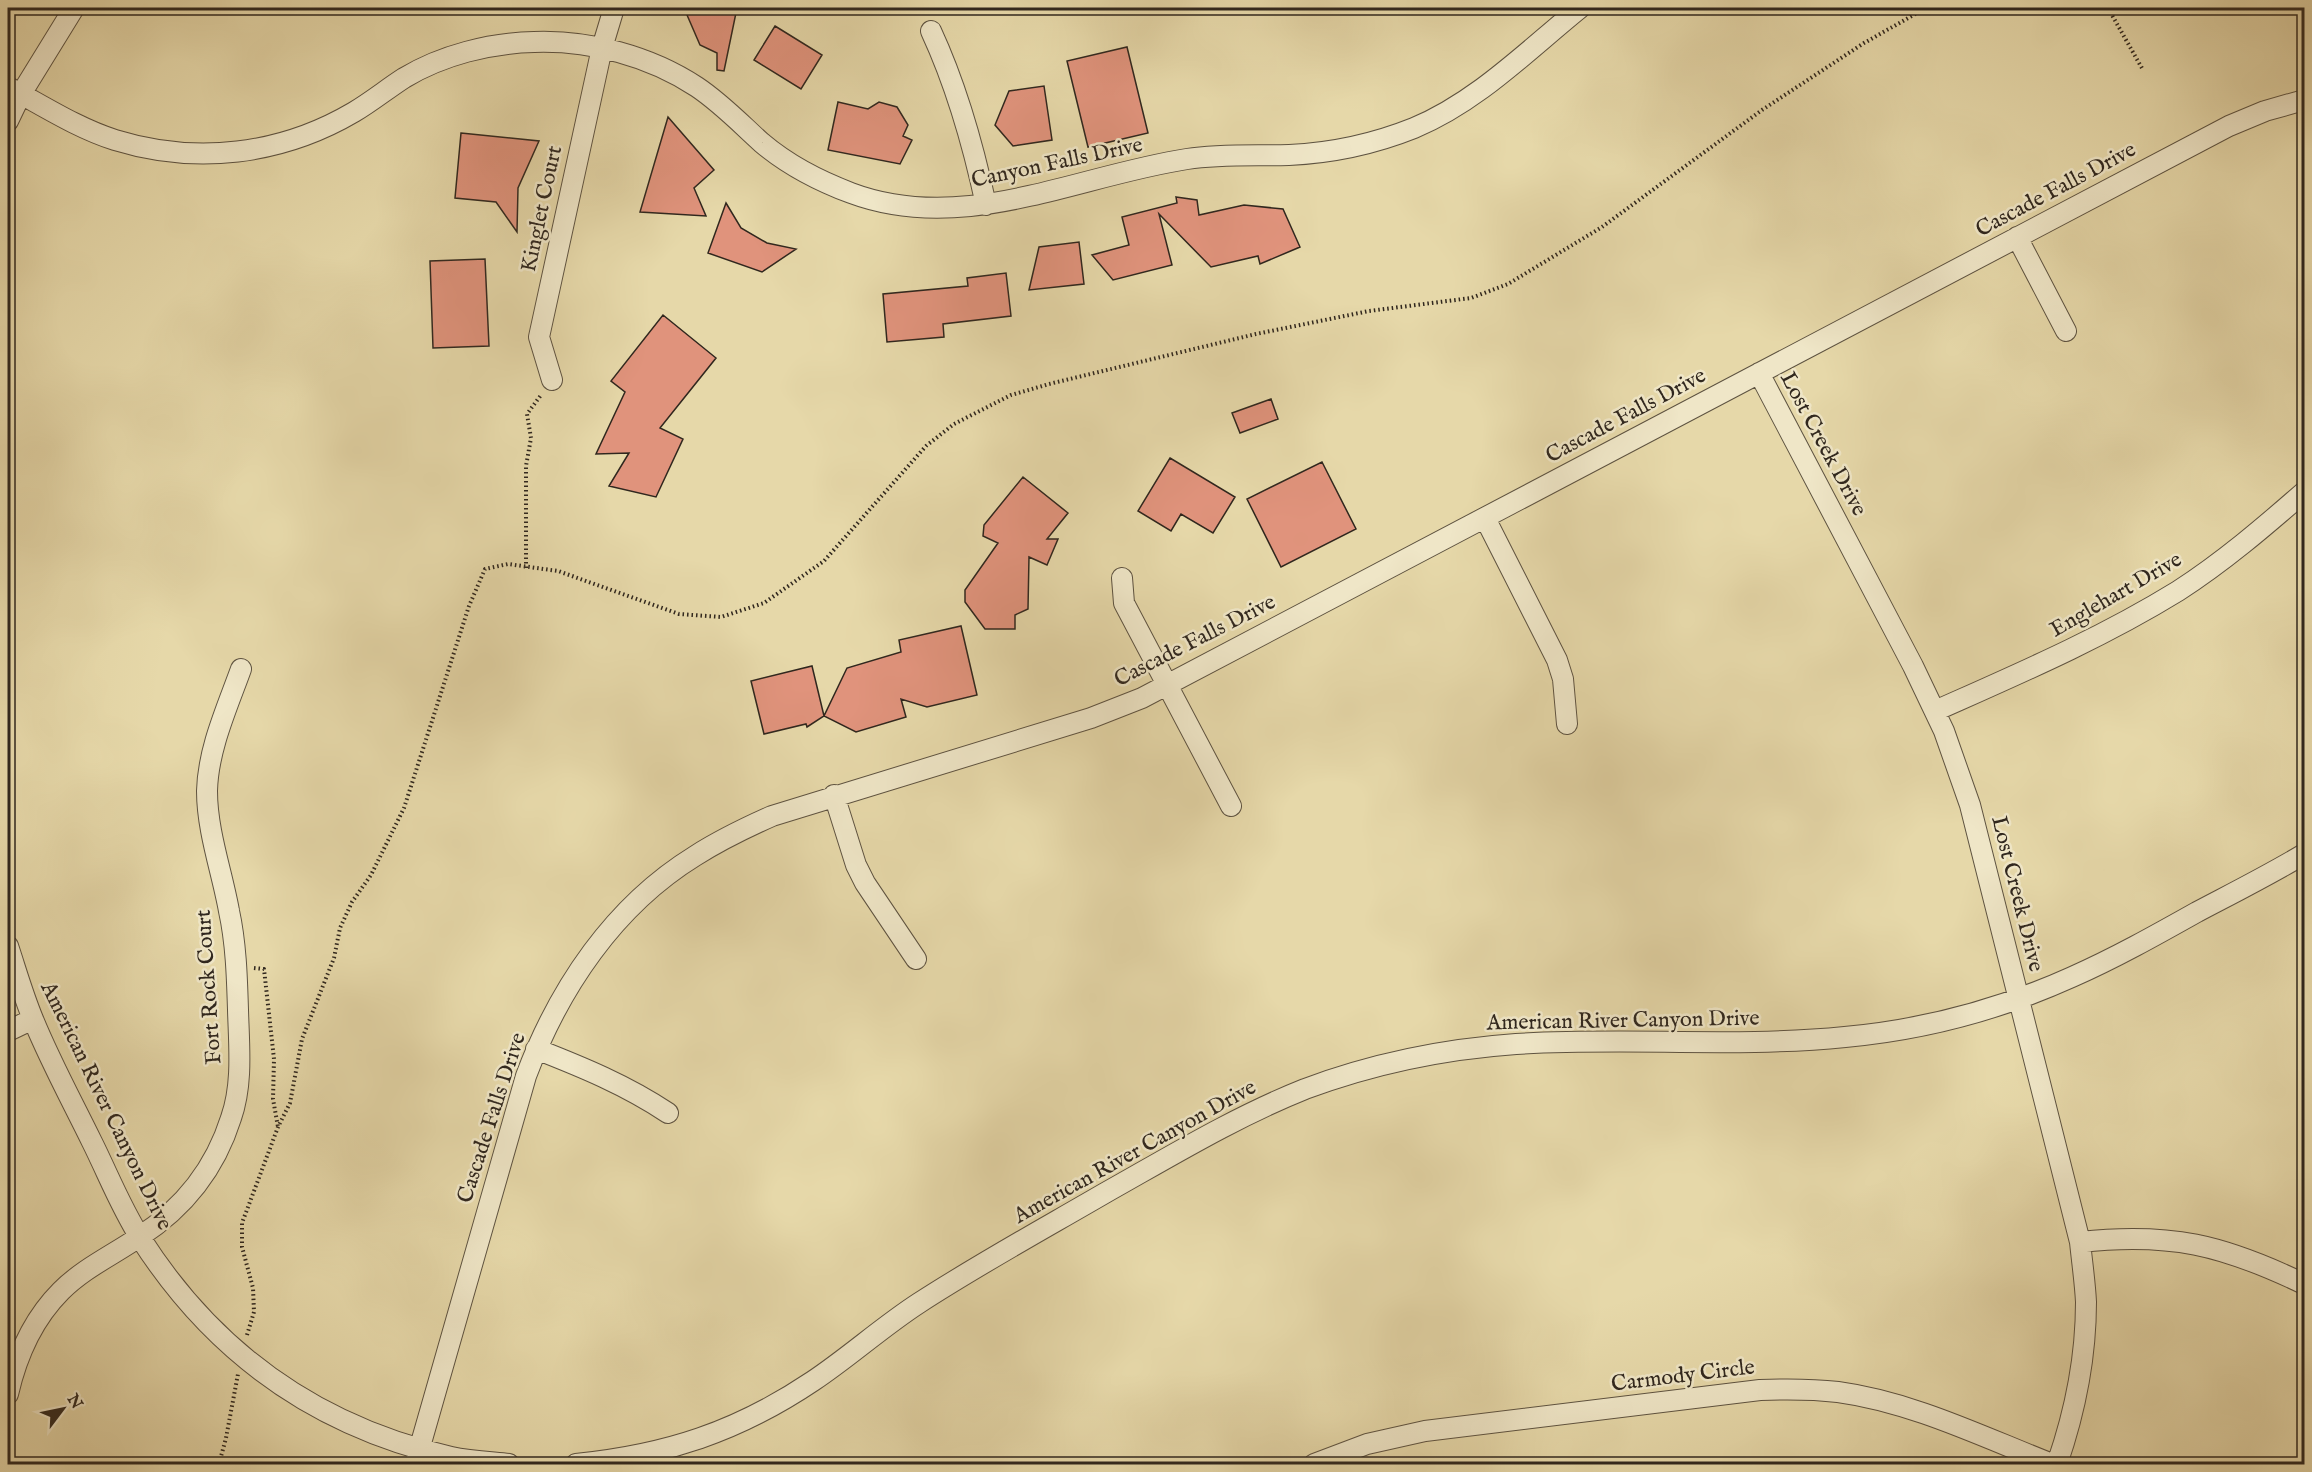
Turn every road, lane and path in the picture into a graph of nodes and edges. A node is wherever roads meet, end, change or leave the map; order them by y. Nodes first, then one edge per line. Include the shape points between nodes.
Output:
1 (74, 8) edge
2 (614, 8) edge
3 (1580, 8) edge
4 (1926, 8) edge
5 (2108, 8) edge
6 (931, 31) dead end
7 (603, 48) junction
8 (2143, 70) dead end
9 (14, 90) edge
10 (2304, 100) edge
11 (8, 121) edge
12 (986, 205) junction
13 (2017, 237) junction
14 (2066, 331) dead end
15 (1759, 373) junction
16 (552, 380) joint
17 (2304, 492) edge
18 (1485, 518) junction
19 (526, 568) junction
20 (1122, 578) dead end
21 (241, 669) dead end
22 (1167, 685) junction
23 (1935, 711) junction
24 (1567, 724) dead end
25 (834, 795) junction
26 (1231, 806) dead end
27 (2304, 854) edge
28 (8, 946) edge
29 (916, 959) dead end
30 (236, 966) junction
31 (2019, 998) junction
32 (33, 1019) junction
33 (8, 1031) edge
34 (536, 1049) junction
35 (668, 1113) dead end
36 (278, 1127) junction
37 (140, 1237) junction
38 (2080, 1242) junction
39 (2304, 1284) edge
40 (241, 1356) junction
41 (8, 1394) edge
42 (417, 1457) edge
43 (646, 1460) edge
44 (219, 1464) edge
45 (509, 1464) edge
46 (576, 1464) edge
47 (1314, 1464) edge
48 (2054, 1464) edge

1 - 9 street
2 - 7 street, Kinglet Court
3 - 12 street, Canyon Falls Drive via 1450,110 1387,138 1320,153 1183,159
4 - 19 path via 1808,79 1602,228 1508,284 1471,298 1369,311 1256,333 1049,384 1011,395 954,424 926,446 824,561 764,603 721,617 678,614 558,572
5 - 8 path
6 - 12 street via 973,143
7 - 9 street, Canyon Falls Drive via 534,42 447,58 407,76 316,132 245,152 171,153 114,139
7 - 12 street, Canyon Falls Drive via 672,73 724,108 788,162 855,194 913,207
7 - 16 street, Kinglet Court via 539,337
9 - 11 street
10 - 13 street, Cascade Falls Drive via 2229,126
13 - 14 street
13 - 15 street, Cascade Falls Drive
15 - 18 street, Cascade Falls Drive
15 - 23 street, Lost Creek Drive
16 - 19 path via 527,414 531,438 526,480
17 - 23 street, Englehart Drive via 2246,542 2179,590 2065,653
18 - 22 street, Cascade Falls Drive
18 - 24 street via 1557,660
19 - 36 path via 508,564 485,569 469,606 404,808 340,928 334,958 302,1039 290,1103
20 - 22 street via 1124,603
21 - 30 street, Fort Rock Court via 213,749 207,792
22 - 25 street, Cascade Falls Drive via 1091,718
22 - 26 street
23 - 31 street, Lost Creek Drive via 1970,805
25 - 29 street via 861,874
25 - 34 street, Cascade Falls Drive via 732,834 669,874 605,935 585,961 555,1008
27 - 31 street, American River Canyon Drive via 2123,952
28 - 32 street, American River Canyon Drive
30 - 36 path via 264,969
30 - 37 street, Fort Rock Court via 239,1078 225,1137 208,1170 187,1198
31 - 38 street, Lost Creek Drive
31 - 43 street, American River Canyon Drive via 1970,1014 1848,1037 1796,1041 1566,1042 1462,1050 1369,1069 1309,1088 1214,1131 948,1284 776,1405
32 - 33 street
32 - 37 street, American River Canyon Drive
34 - 35 street via 613,1080
34 - 42 street, Cascade Falls Drive
36 - 40 path via 242,1223 242,1247 253,1288 254,1312
37 - 40 street, American River Canyon Drive via 198,1316
37 - 41 street, Fort Rock Court via 61,1290 26,1338
38 - 39 street via 2115,1238 2184,1241 2234,1253
38 - 48 street, Lost Creek Drive via 2086,1300 2079,1388
40 - 42 street, American River Canyon Drive via 280,1386 323,1411
40 - 44 path
42 - 45 street, American River Canyon Drive
43 - 46 street, American River Canyon Drive
47 - 48 street, Carmody Circle via 1367,1444 1425,1431 1760,1390 1799,1389 1887,1402

